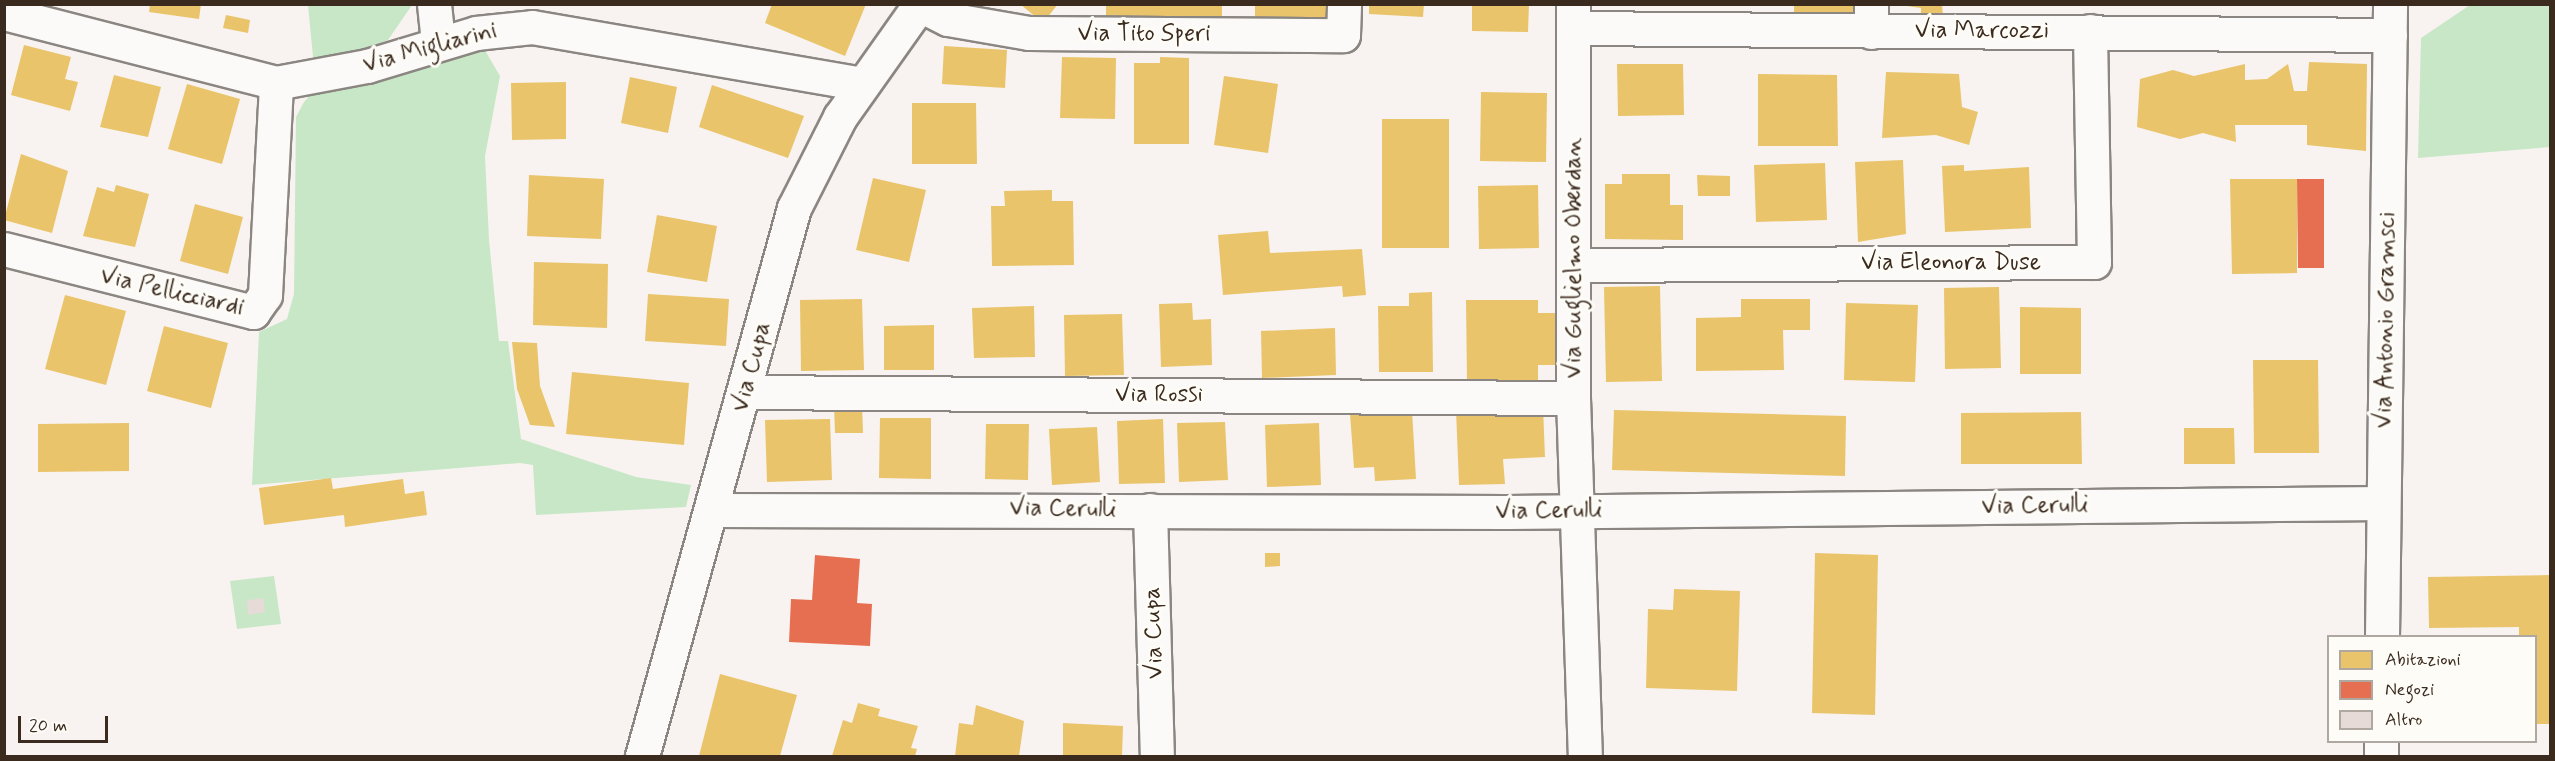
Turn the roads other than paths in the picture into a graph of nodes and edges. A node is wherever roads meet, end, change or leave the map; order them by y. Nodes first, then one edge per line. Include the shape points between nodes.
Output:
1 (434, 4) edge
2 (1344, 4) edge
3 (920, 5) edge
4 (4, 13) edge
5 (1574, 16) edge
6 (1871, 18) edge
7 (2390, 20) edge
8 (2090, 31) junction
9 (438, 43) junction
10 (276, 82) junction
11 (861, 84) junction
12 (4, 249) edge
13 (1577, 265) junction
14 (745, 392) junction
15 (1573, 398) junction
16 (2383, 503) junction
17 (714, 510) junction
18 (1150, 510) junction
19 (1576, 511) junction
20 (2382, 635) edge
21 (642, 756) edge
22 (1157, 756) edge
23 (1585, 756) edge

1 - 9 street
2 - 3 street, Via Tito Speri via 1343,35 1029,33 948,20
3 - 11 street, Via Cupa
4 - 10 street, Via Migliarini
5 - 6 street, Via Marcozzi
5 - 13 street, Via Guglielmo Oberdan
6 - 8 street, Via Marcozzi
7 - 8 street, Via Marcozzi
7 - 16 street, Via Antonio Gramsci
8 - 13 street, Via Eleonora Duse via 2094,262
9 - 10 street, Via Migliarini via 367,66
9 - 11 street, Via Migliarini via 508,27 562,28
10 - 12 street, Via Pellicciardi via 265,295 253,312
11 - 14 street, Via Cupa via 794,208
13 - 15 street, Via Guglielmo Oberdan
14 - 15 street, Via Rossi
14 - 17 street, Via Cupa
15 - 19 street, Via Guglielmo Oberdan
16 - 19 street, Via Cerulli
16 - 20 street, Via Antonio Gramsci
17 - 18 street, Via Cerulli
17 - 21 street, Via Cupa
18 - 19 street, Via Cerulli
18 - 22 street, Via Cupa
19 - 23 street, Via Guglielmo Oberdan

